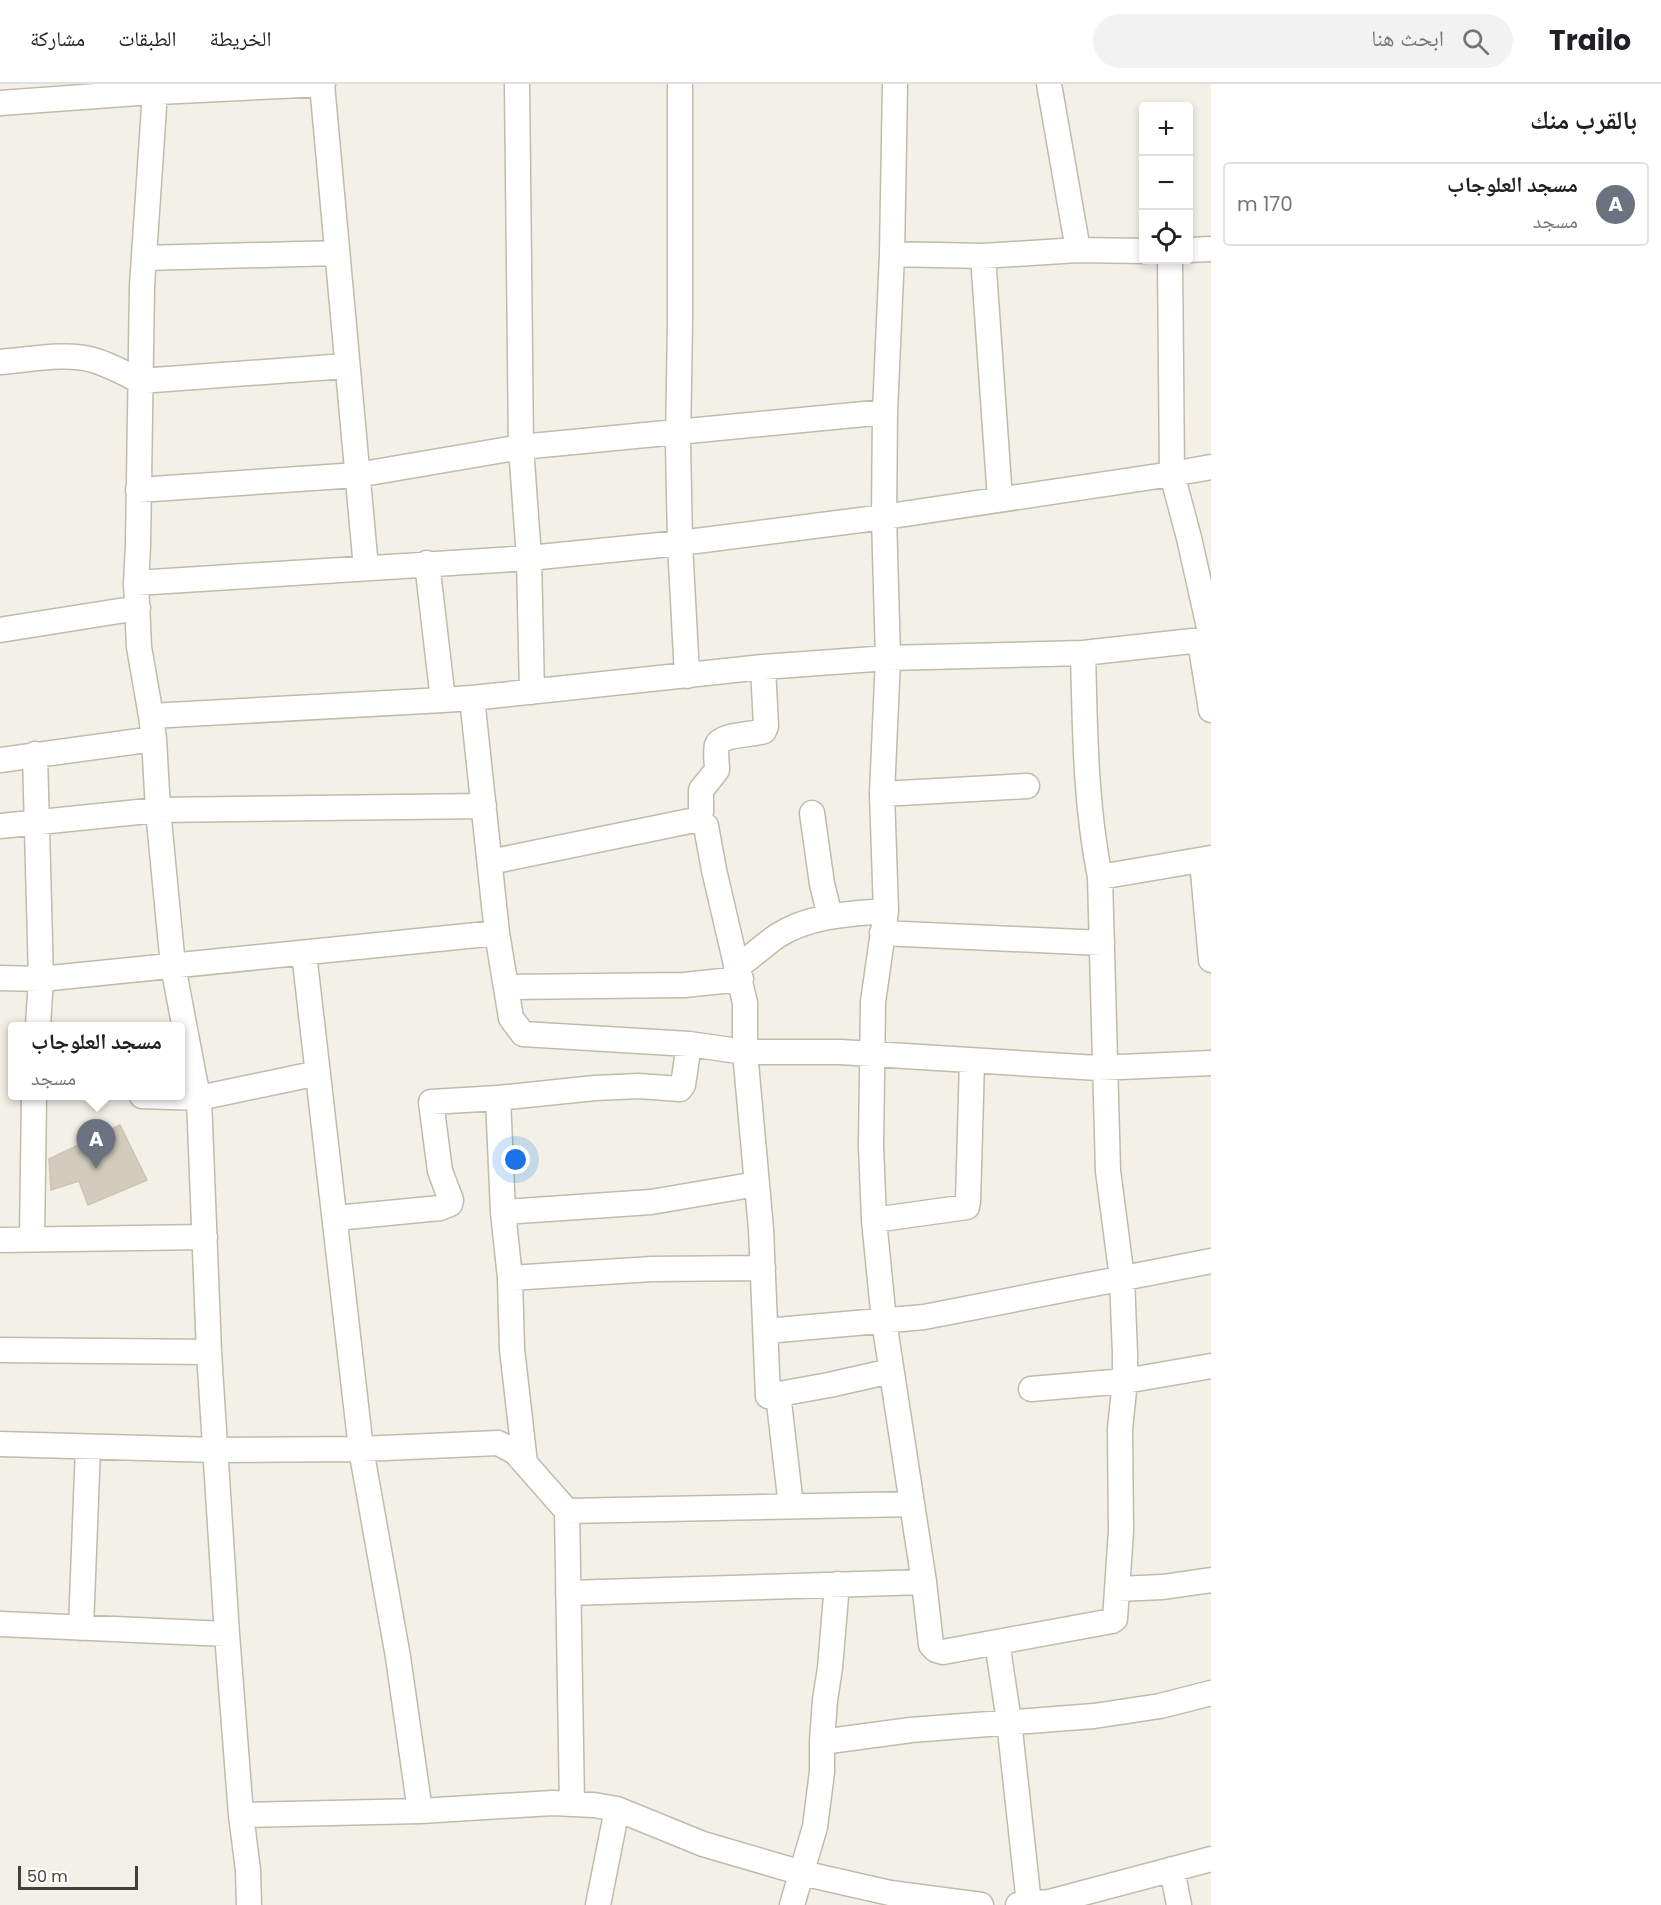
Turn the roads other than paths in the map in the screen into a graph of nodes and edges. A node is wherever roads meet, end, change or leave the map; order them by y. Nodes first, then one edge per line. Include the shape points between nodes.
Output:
1 (322, 84) edge
2 (517, 84) edge
3 (680, 84) edge
4 (895, 84) edge
5 (1049, 84) edge
6 (189, 87) edge
7 (155, 92) junction
8 (0, 103) edge
9 (1211, 249) edge
10 (1078, 250) junction
11 (1193, 250) edge
12 (1139, 251) edge
13 (337, 253) junction
14 (892, 254) junction
15 (983, 256) junction
16 (144, 258) junction
17 (1170, 264) edge
18 (0, 362) edge
19 (346, 366) junction
20 (140, 381) junction
21 (885, 412) junction
22 (679, 433) junction
23 (521, 447) junction
24 (1211, 467) edge
25 (1172, 474) junction
26 (357, 475) junction
27 (138, 490) junction
28 (1000, 499) junction
29 (884, 517) junction
30 (680, 543) junction
31 (529, 558) junction
32 (427, 563) junction
33 (366, 568) junction
34 (136, 583) junction
35 (138, 608) junction
36 (0, 630) edge
37 (1207, 639) edge
38 (1083, 653) junction
39 (888, 658) junction
40 (763, 667) junction
41 (687, 676) junction
42 (532, 692) junction
43 (472, 698) junction
44 (442, 699) junction
45 (1211, 710) edge
46 (153, 728) junction
47 (35, 754) junction
48 (0, 759) edge
49 (1027, 786) dead end
50 (882, 794) junction
51 (484, 806) junction
52 (158, 810) junction
53 (812, 813) dead end
54 (698, 821) junction
55 (37, 822) junction
56 (0, 826) edge
57 (1206, 860) edge
58 (490, 862) junction
59 (1100, 877) junction
60 (830, 916) junction
61 (884, 922) junction
62 (497, 933) junction
63 (1102, 943) junction
64 (304, 953) junction
65 (1211, 960) edge
66 (173, 966) junction
67 (738, 974) junction
68 (0, 978) edge
69 (41, 979) junction
70 (506, 987) junction
71 (38, 1022) edge
72 (184, 1022) edge
73 (185, 1029) edge
74 (689, 1044) junction
75 (746, 1052) junction
76 (872, 1055) junction
77 (972, 1061) junction
78 (1211, 1064) edge
79 (1105, 1067) junction
80 (318, 1073) junction
81 (185, 1097) edge
82 (199, 1098) junction
83 (498, 1098) junction
84 (34, 1100) edge
85 (757, 1184) junction
86 (502, 1212) junction
87 (336, 1218) junction
88 (874, 1220) junction
89 (205, 1237) junction
90 (32, 1239) junction
91 (0, 1240) edge
92 (1211, 1262) edge
93 (763, 1268) junction
94 (510, 1278) junction
95 (1122, 1278) junction
96 (884, 1321) junction
97 (766, 1331) junction
98 (0, 1350) edge
99 (209, 1352) junction
100 (1211, 1366) edge
101 (891, 1371) junction
102 (1125, 1381) junction
103 (1031, 1389) dead end
104 (778, 1394) junction
105 (0, 1444) edge
106 (88, 1447) junction
107 (215, 1449) junction
108 (361, 1449) junction
109 (525, 1463) junction
110 (912, 1504) junction
111 (791, 1506) junction
112 (567, 1511) junction
113 (1211, 1580) edge
114 (924, 1582) junction
115 (837, 1584) junction
116 (1117, 1589) junction
117 (568, 1593) junction
118 (0, 1623) edge
119 (81, 1628) junction
120 (227, 1634) junction
121 (997, 1642) junction
122 (1211, 1693) edge
123 (1009, 1721) junction
124 (822, 1742) junction
125 (572, 1804) junction
126 (617, 1809) junction
127 (420, 1811) junction
128 (241, 1815) junction
129 (1211, 1859) edge
130 (1172, 1869) junction
131 (802, 1873) junction
132 (917, 1901) edge
133 (1042, 1904) edge
134 (249, 1905) edge
135 (598, 1905) edge
136 (792, 1905) edge
137 (981, 1905) edge
138 (1018, 1905) edge
139 (1179, 1905) edge

1 - 6 street
1 - 13 street
2 - 23 street
3 - 22 street
4 - 14 street
5 - 10 street
6 - 7 street
7 - 8 street
7 - 16 street
9 - 11 street
10 - 12 street
10 - 15 street
13 - 16 street
13 - 19 street
14 - 15 street
14 - 21 street
15 - 28 street
16 - 20 street
17 - 25 street
18 - 20 street via 91,359
19 - 20 street
19 - 26 street
20 - 27 street
21 - 22 street
21 - 29 street
22 - 23 street
22 - 30 street
23 - 26 street
23 - 31 street
24 - 25 street
25 - 28 street
25 - 37 street via 1189,538
26 - 27 street
26 - 33 street
27 - 34 street
28 - 29 street
29 - 30 street
29 - 39 street
30 - 31 street
30 - 41 street
31 - 32 street
31 - 42 street
32 - 33 street
32 - 44 street
33 - 34 street
34 - 35 street
35 - 36 street
35 - 46 street via 139,647
37 - 38 street
37 - 45 street
38 - 39 street
38 - 59 street via 1086,752 1093,843
39 - 40 street
39 - 50 street
40 - 41 street
40 - 54 street via 764,731 720,741 716,747 717,771 701,790
41 - 42 street
42 - 43 street
43 - 44 street
43 - 51 street
44 - 46 street
46 - 47 street
46 - 52 street
47 - 48 street
47 - 55 street
49 - 50 street
50 - 61 street
51 - 52 street
51 - 58 street
52 - 55 street
52 - 66 street
53 - 60 street
54 - 58 street
54 - 67 street via 706,826
55 - 56 street
55 - 69 street
57 - 59 street
57 - 65 street
58 - 62 street
59 - 63 street
60 - 61 street
60 - 67 street via 778,936
61 - 63 street
61 - 76 street via 873,1002
62 - 64 street
62 - 70 street
63 - 79 street
64 - 66 street
64 - 80 street
66 - 69 street
66 - 72 street
67 - 70 street via 684,985
67 - 75 street via 746,1003
68 - 69 street
69 - 71 street
70 - 74 street via 511,1018 523,1034
73 - 82 street
74 - 75 street
74 - 83 street via 680,1089 639,1086
75 - 76 street
75 - 85 street
76 - 77 street
76 - 88 street
77 - 79 street
77 - 88 street via 967,1207
78 - 79 street
79 - 95 street via 1108,1171
80 - 82 street
80 - 87 street
81 - 82 street
82 - 89 street
83 - 86 street
83 - 87 street via 431,1102 440,1171 450,1204
84 - 90 street
85 - 86 street via 651,1202
85 - 93 street
86 - 94 street
87 - 108 street
88 - 96 street
89 - 90 street
89 - 99 street
90 - 91 street
92 - 95 street
93 - 94 street via 652,1269
93 - 97 street
94 - 109 street via 512,1349
95 - 96 street via 924,1317
95 - 102 street
96 - 97 street
96 - 101 street
97 - 104 street via 768,1396
98 - 99 street
99 - 107 street
100 - 102 street
101 - 104 street
101 - 110 street
102 - 103 street
102 - 116 street via 1120,1428
104 - 111 street
105 - 106 street
106 - 107 street
106 - 119 street
107 - 108 street
107 - 120 street
108 - 109 street via 498,1443
108 - 127 street via 398,1657
109 - 112 street
110 - 111 street
110 - 114 street
111 - 112 street
112 - 117 street
113 - 116 street
114 - 115 street
114 - 121 street via 931,1645 936,1650
115 - 117 street
115 - 124 street
116 - 121 street via 1112,1622
117 - 125 street
118 - 119 street
119 - 120 street
120 - 128 street
121 - 123 street
122 - 123 street via 1160,1707
123 - 124 street
123 - 133 street
124 - 131 street via 815,1827
125 - 126 street
125 - 127 street
126 - 131 street via 703,1844
126 - 135 street
127 - 128 street
128 - 134 street
129 - 130 street
130 - 133 street
130 - 139 street
131 - 132 street
131 - 136 street
132 - 137 street
133 - 138 street

